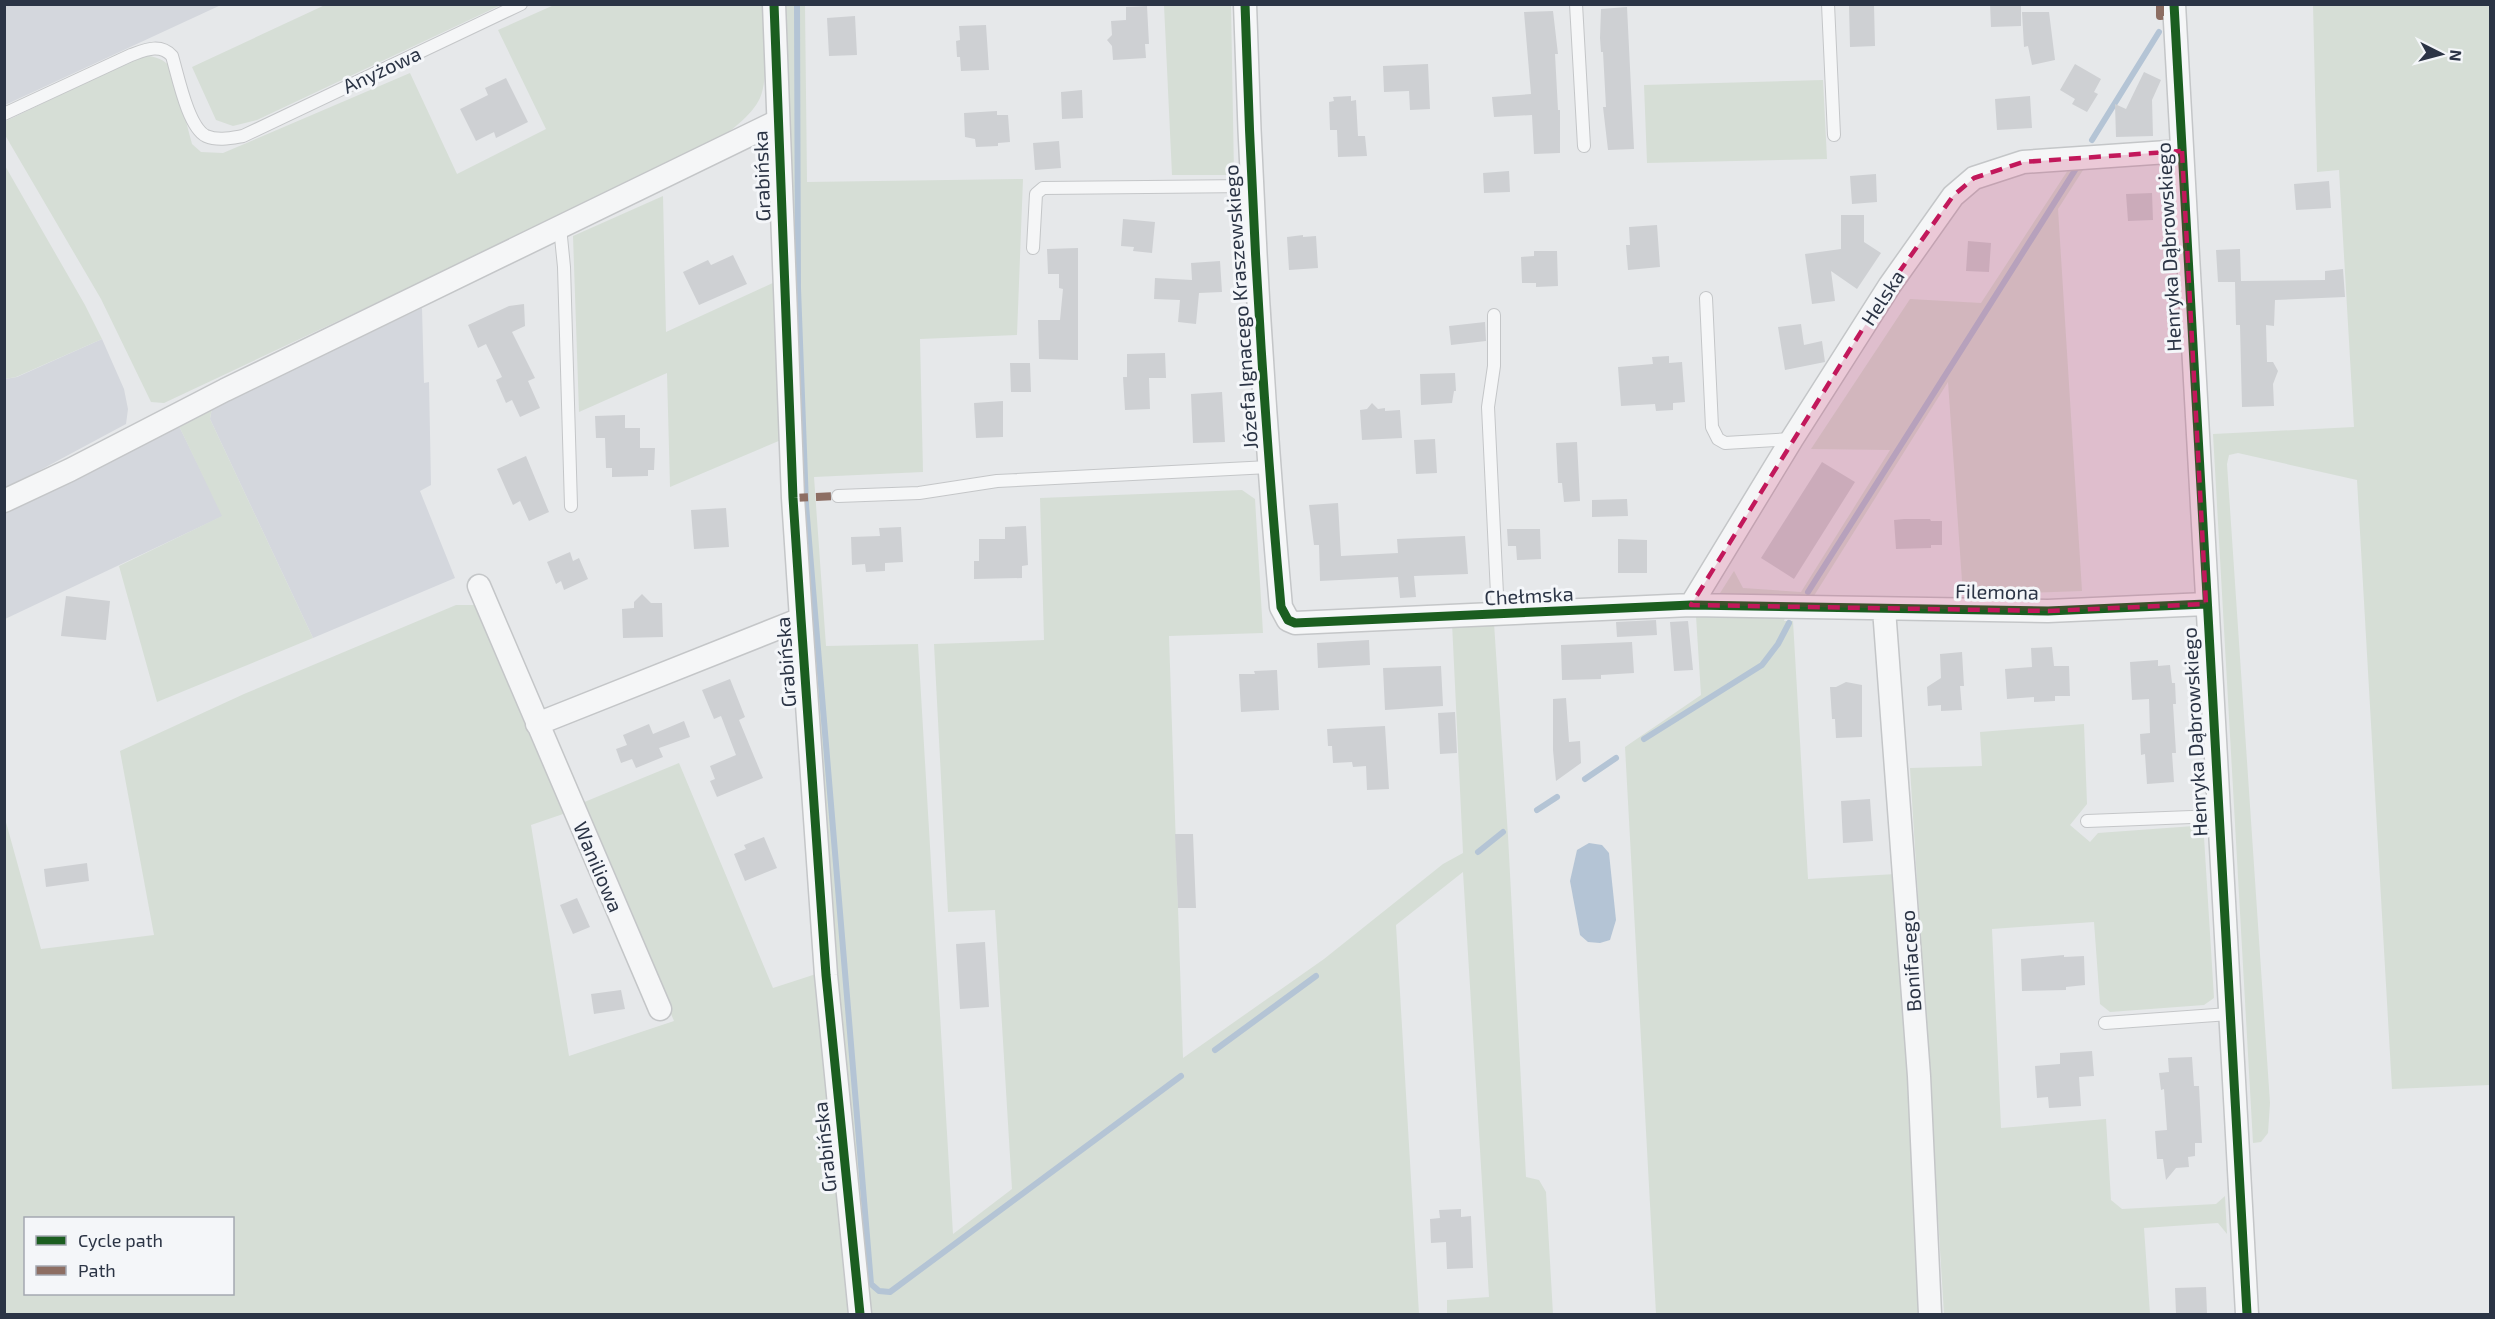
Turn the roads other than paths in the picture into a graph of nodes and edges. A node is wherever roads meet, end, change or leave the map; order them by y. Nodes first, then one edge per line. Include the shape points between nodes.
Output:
1 (521, 4) edge
2 (774, 4) edge
3 (1245, 4) edge
4 (1576, 4) edge
5 (1828, 4) edge
6 (2174, 4) edge
7 (4, 114) edge
8 (778, 121) junction
9 (1834, 135) dead end
10 (1584, 146) dead end
11 (2182, 151) junction
12 (1250, 186) junction
13 (560, 227) junction
14 (1033, 248) dead end
15 (1706, 298) dead end
16 (1494, 315) dead end
17 (1792, 439) junction
18 (1269, 467) junction
19 (838, 496) dead end
20 (4, 501) edge
21 (571, 506) dead end
22 (479, 586) dead end
23 (2206, 604) junction
24 (1691, 605) junction
25 (1281, 607) joint
26 (1787, 608) joint
27 (1884, 609) junction
28 (1498, 615) junction
29 (801, 619) junction
30 (537, 724) junction
31 (2218, 816) junction
32 (2087, 821) dead end
33 (660, 1010) dead end
34 (2229, 1014) junction
35 (2104, 1023) dead end
36 (860, 1314) edge
37 (1930, 1314) edge
38 (2247, 1314) edge

1 - 7 lane, Anyżowa via 243,136 214,138 194,125 172,56 159,48 131,55
2 - 8 street, Grabińska
3 - 12 street, Józefa Ignacego Kraszewskiego
4 - 10 lane
5 - 9 lane
6 - 11 street, Henryka Dąbrowskiego
8 - 13 street
8 - 29 street, Grabińska
11 - 17 street, Helska via 2023,162 1974,178 1953,196 1890,285
11 - 23 street, Henryka Dąbrowskiego
12 - 14 lane via 1043,188 1036,194
12 - 18 street, Józefa Ignacego Kraszewskiego
13 - 20 street
13 - 21 lane
15 - 17 lane via 1715,435 1725,443
16 - 28 lane via 1494,366 1488,406
17 - 24 street, Helska
18 - 19 lane via 997,482 919,492
18 - 25 street, Józefa Ignacego Kraszewskiego
22 - 30 street, Waniliowa
23 - 27 street, Filemona via 2048,611
23 - 31 street, Henryka Dąbrowskiego
24 - 26 street, Chełmska
24 - 28 street, Chełmska
25 - 28 street, Chełmska via 1294,623
26 - 27 street, Filemona
27 - 37 street, Bonifacego via 1918,1065
29 - 30 street
29 - 36 street, Grabińska via 826,975
30 - 33 street, Waniliowa
31 - 32 lane
31 - 34 street, Henryka Dąbrowskiego
34 - 35 lane
34 - 38 street, Henryka Dąbrowskiego

